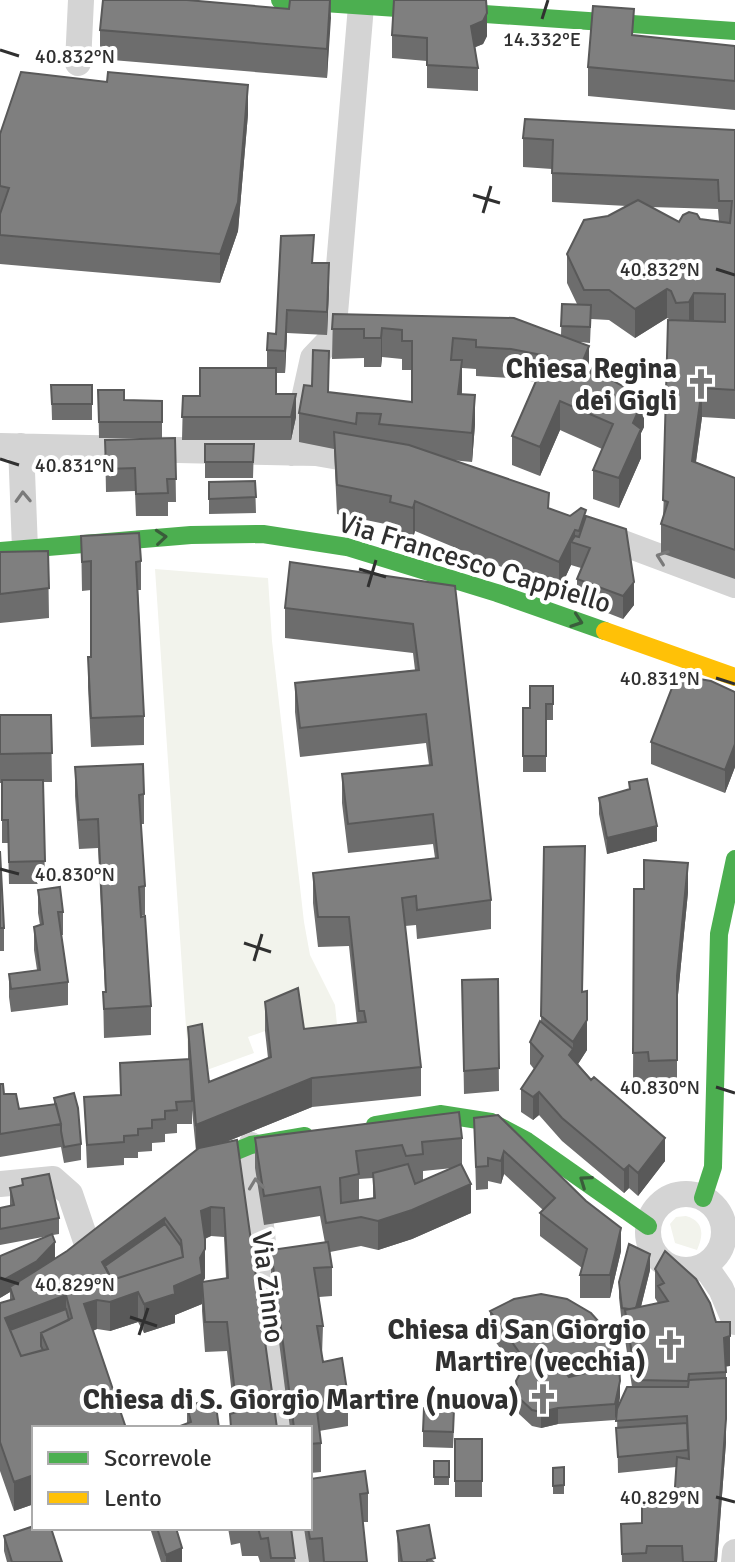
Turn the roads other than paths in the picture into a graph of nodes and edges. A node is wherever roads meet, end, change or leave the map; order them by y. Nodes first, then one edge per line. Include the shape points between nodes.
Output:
1 (81, 0) edge
2 (280, 0) edge
3 (361, 6) junction
4 (735, 31) edge
5 (78, 63) dead end
6 (11, 446) edge
7 (292, 453) junction
8 (397, 467) edge
9 (573, 524) edge
10 (12, 550) edge
11 (735, 585) edge
12 (735, 677) edge
13 (735, 859) edge
14 (727, 934) edge
15 (361, 1127) edge
16 (330, 1132) edge
17 (251, 1145) junction
18 (178, 1178) edge
19 (0, 1184) edge
20 (703, 1198) junction
21 (648, 1226) junction
22 (87, 1243) edge
23 (705, 1266) junction
24 (735, 1322) edge
25 (286, 1426) edge
26 (298, 1530) edge
27 (735, 1552) edge
28 (303, 1562) edge
29 (734, 1562) edge

1 - 5 street
2 - 3 street
3 - 4 street
3 - 7 street via 333,337 313,358
6 - 7 street
10 -> 6 street
7 - 8 street
11 -> 9 street
10 -> 12 street, Via Francesco Cappiello via 263,534 347,547 497,593
13 - 14 street
14 - 20 street via 713,1167
21 -> 15 street via 527,1141 491,1122 440,1114
16 - 17 street
17 - 18 street
25 -> 17 street, Via Zinno
19 - 22 street via 53,1179 70,1194
20 - 21 street via 675,1195 662,1202
20 - 23 street via 724,1223 718,1255
21 - 23 street via 651,1248 664,1264 684,1270
23 - 24 street
26 - 28 street
27 - 29 street

